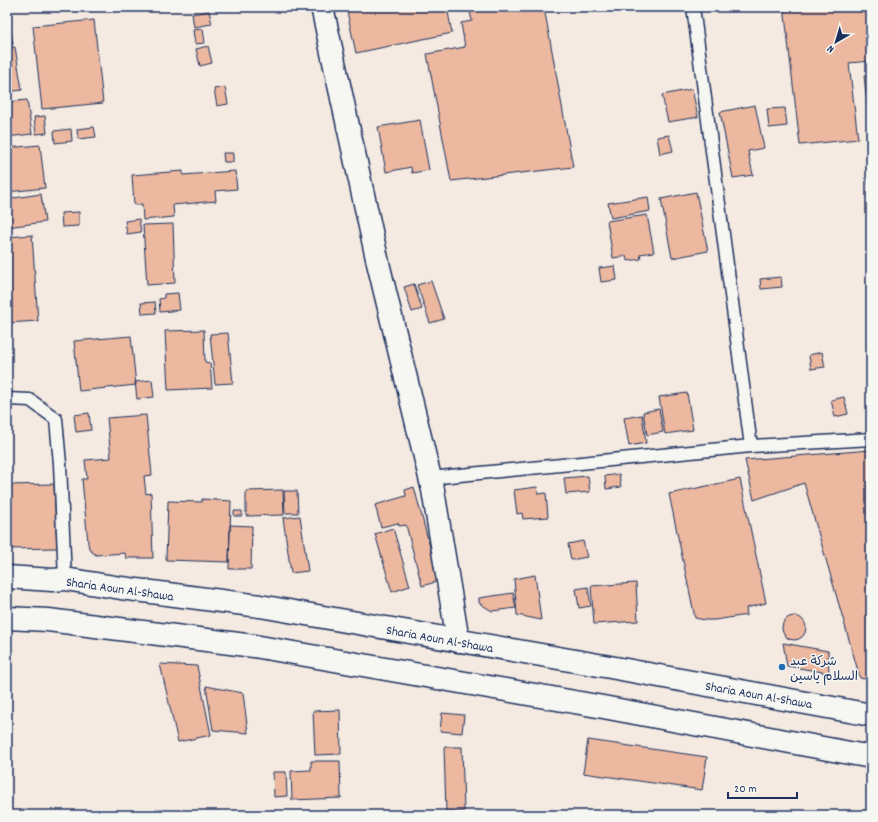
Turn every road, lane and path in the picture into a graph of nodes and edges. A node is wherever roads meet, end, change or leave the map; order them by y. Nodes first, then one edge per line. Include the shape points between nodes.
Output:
1 (322, 7) edge
2 (693, 7) edge
3 (7, 399) edge
4 (871, 439) edge
5 (751, 446) junction
6 (430, 478) junction
7 (7, 577) edge
8 (66, 579) junction
9 (7, 618) edge
10 (458, 641) junction
11 (871, 715) edge
12 (871, 757) edge

1 - 6 main road via 378,263
2 - 5 lane
3 - 8 lane via 30,400 56,419
4 - 5 lane
5 - 6 lane
6 - 10 main road
7 - 8 main road, Sharia Aoun Al-Shawa
8 - 10 main road, Sharia Aoun Al-Shawa via 260,606
9 - 12 main road via 48,620 254,646
10 - 11 main road, Sharia Aoun Al-Shawa

